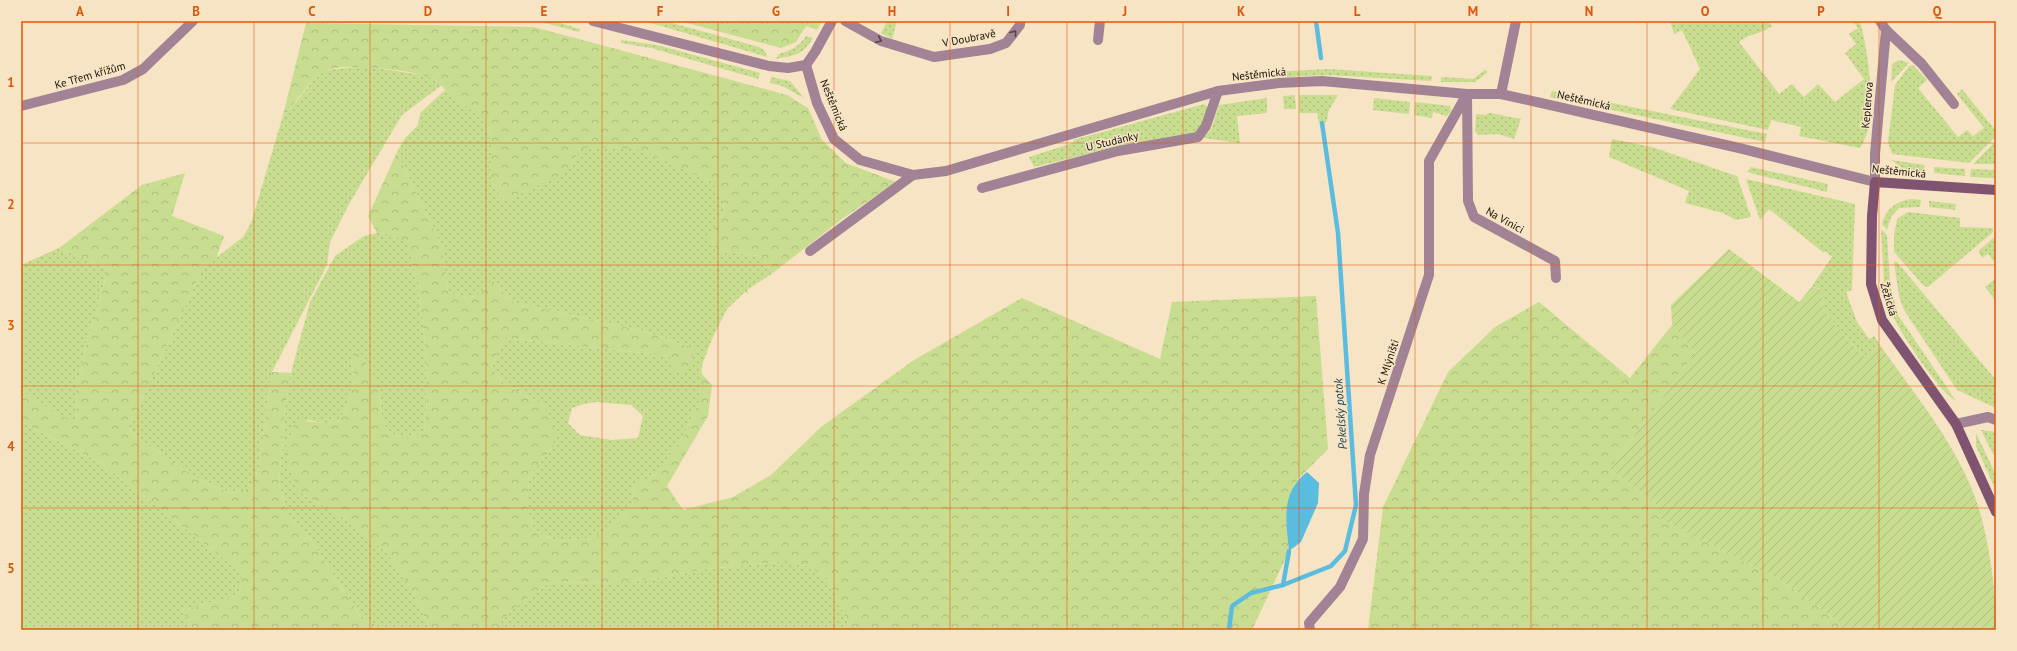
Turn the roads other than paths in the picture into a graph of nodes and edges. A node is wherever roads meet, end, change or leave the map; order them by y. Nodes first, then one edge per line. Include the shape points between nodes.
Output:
1 (193, 21) edge
2 (593, 21) edge
3 (832, 21) edge
4 (845, 21) edge
5 (1020, 21) edge
6 (1100, 21) edge
7 (1516, 21) edge
8 (1883, 25) edge
9 (1098, 40) dead end
10 (806, 65) junction
11 (1218, 91) junction
12 (1467, 94) junction
13 (1501, 94) junction
14 (1954, 104) dead end
15 (21, 106) edge
16 (913, 175) junction
17 (1875, 182) junction
18 (982, 188) dead end
19 (1996, 190) edge
20 (810, 251) dead end
21 (1556, 278) dead end
22 (1996, 420) edge
23 (1956, 424) junction
24 (1996, 512) edge
25 (1310, 630) edge

1 - 15 street, Ke Třem křížům via 143,69 123,80
2 - 10 street via 769,66 788,68
3 - 10 street
4 -> 5 street, V Doubravě via 881,41 934,57 990,49 1006,43 1020,25
6 - 9 street
7 - 13 street
8 - 14 street, Keplerova via 1922,64
8 - 17 street, Keplerova
10 - 16 street, Neštěmická via 817,102 834,139 860,160
11 - 12 street, Neštěmická via 1279,83 1322,81
11 - 16 street, Neštěmická via 946,171
11 - 18 street, U Studánky via 1206,126 1198,137 1118,151
12 - 13 street, Neštěmická
12 - 21 street, Na Vinici via 1468,201 1474,217 1555,261
12 - 25 street, K Mlýništi via 1429,161 1429,275 1370,455 1364,494 1363,539 1340,587 1309,623
13 - 17 street, Neštěmická
16 - 20 street
17 - 19 street, Neštěmická
17 - 23 street, Žežická via 1871,284 1882,320
22 - 23 street via 1988,417
23 - 24 street, Žežická

